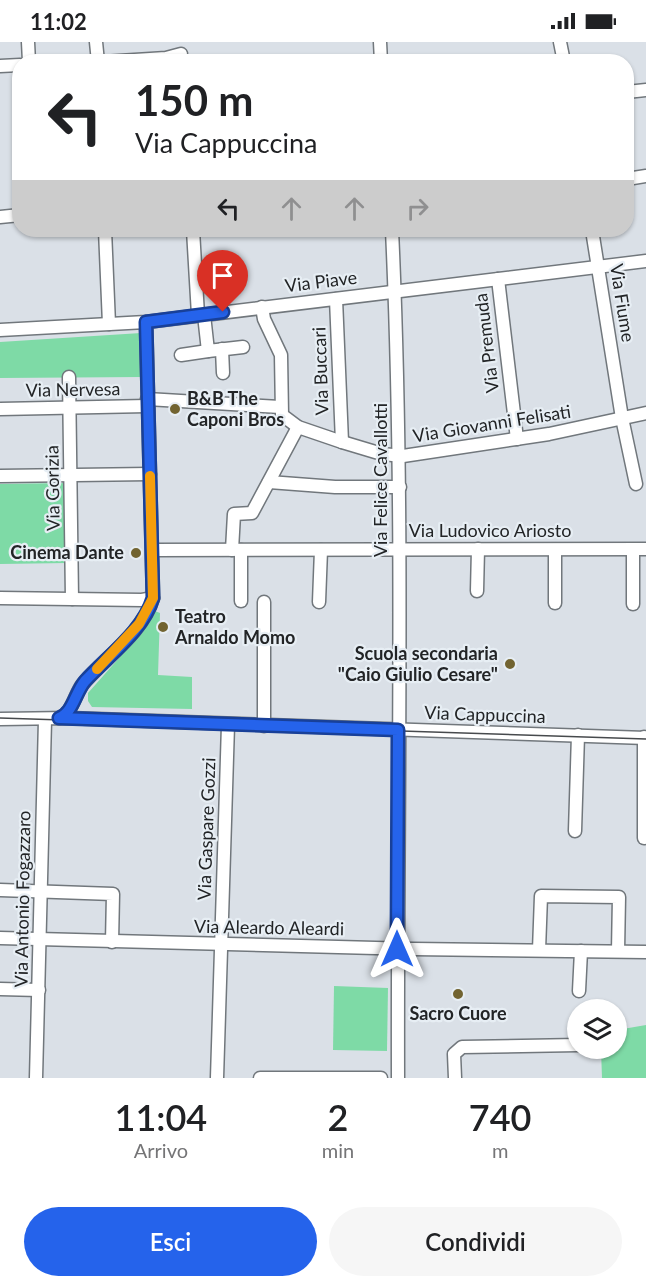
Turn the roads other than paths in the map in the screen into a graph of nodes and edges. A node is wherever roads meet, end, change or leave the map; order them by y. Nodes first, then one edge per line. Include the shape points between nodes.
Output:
1 (105, 237) edge
2 (193, 237) edge
3 (392, 237) edge
4 (593, 237) edge
5 (646, 261) edge
6 (597, 267) junction
7 (498, 279) junction
8 (395, 292) junction
9 (336, 299) junction
10 (262, 308) junction
11 (201, 315) junction
12 (146, 322) junction
13 (110, 324) junction
14 (0, 330) edge
15 (243, 346) dead end
16 (222, 350) junction
17 (208, 351) junction
18 (181, 355) dead end
19 (223, 373) dead end
20 (69, 377) dead end
21 (147, 403) junction
22 (280, 407) junction
23 (69, 408) junction
24 (0, 409) edge
25 (646, 413) edge
26 (622, 418) junction
27 (298, 426) junction
28 (517, 439) junction
29 (342, 442) junction
30 (399, 456) junction
31 (150, 474) junction
32 (0, 476) edge
33 (69, 480) junction
34 (269, 482) junction
35 (636, 484) dead end
36 (400, 487) junction
37 (400, 549) junction
38 (478, 549) junction
39 (646, 549) edge
40 (153, 550) junction
41 (236, 550) junction
42 (321, 550) junction
43 (555, 550) junction
44 (633, 550) junction
45 (477, 591) dead end
46 (0, 598) edge
47 (153, 598) junction
48 (72, 599) junction
49 (241, 601) dead end
50 (319, 602) dead end
51 (555, 603) dead end
52 (633, 604) dead end
53 (264, 607) dead end
54 (63, 716) junction
55 (0, 719) edge
56 (45, 720) junction
57 (228, 725) junction
58 (264, 726) junction
59 (398, 730) junction
60 (578, 735) junction
61 (645, 738) edge
62 (575, 831) dead end
63 (644, 838) dead end
64 (0, 891) edge
65 (41, 892) junction
66 (0, 938) edge
67 (40, 940) junction
68 (112, 942) junction
69 (222, 945) junction
70 (397, 949) junction
71 (539, 950) junction
72 (581, 951) junction
73 (618, 951) junction
74 (646, 952) edge
75 (0, 989) edge
76 (39, 990) junction
77 (579, 992) dead end
78 (567, 1045) edge
79 (36, 1078) edge
80 (217, 1078) edge
81 (260, 1078) edge
82 (381, 1078) edge
83 (398, 1078) edge
84 (455, 1078) edge

1 - 13 street
2 - 11 street
3 - 8 street, Via Felice Cavallotti
4 - 6 street, Via Fiume
5 - 6 street, Via Piave
6 - 7 street, Via Piave
6 - 26 street, Via Fiume
7 - 8 street, Via Piave
7 - 28 street, Via Premuda
8 - 9 street, Via Piave
8 - 30 street, Via Felice Cavallotti
9 - 10 street, Via Piave
9 - 29 street, Via Buccari
10 - 11 street, Via Piave
10 - 22 street via 281,355
11 - 12 street, Via Piave
11 - 17 street
12 - 13 street, Via Piave
12 - 21 street
13 - 14 street, Via Piave
15 - 16 street
16 - 17 street
16 - 19 street
17 - 18 street
20 - 23 street, Via Gorizia
21 - 22 street, Via Nervesa
21 - 23 street, Via Nervesa
21 - 31 street
22 - 27 street, Via Giovanni Felisati via 282,416
23 - 24 street, Via Nervesa
23 - 33 street, Via Gorizia
25 - 26 street, Via Giovanni Felisati
26 - 28 street, Via Giovanni Felisati
26 - 35 street, Via Fiume
27 - 29 street, Via Giovanni Felisati
27 - 34 street
28 - 30 street, Via Giovanni Felisati
29 - 30 street, Via Giovanni Felisati
30 - 36 street, Via Felice Cavallotti
31 - 33 street
31 - 40 street
32 - 33 street
33 - 48 street, Via Gorizia
34 - 36 street
34 - 41 street via 252,513 234,514
36 - 37 street, Via Felice Cavallotti
37 - 38 street, Via Ludovico Ariosto
37 - 42 street, Via Ludovico Ariosto
37 - 59 street, Via Felice Cavallotti
38 - 43 street, Via Ludovico Ariosto
38 - 45 street
39 - 44 street, Via Ludovico Ariosto
40 - 41 street, Via Ludovico Ariosto
40 - 47 street
41 - 42 street, Via Ludovico Ariosto
41 - 49 street
42 - 50 street
43 - 44 street, Via Ludovico Ariosto
43 - 51 street
44 - 52 street
46 - 48 street
47 - 48 street
47 - 54 street via 139,624 84,683
53 - 58 street
54 - 56 street, Via Cappuccina
54 - 57 street, Via Cappuccina
55 - 56 street, Via Cappuccina
56 - 65 street, Via Antonio Fogazzaro
57 - 58 street, Via Cappuccina
57 - 69 street, Via Gaspare Gozzi
58 - 59 street, Via Cappuccina
59 - 60 street, Via Cappuccina
59 - 70 street, Via Felice Cavallotti
60 - 61 street, Via Cappuccina
60 - 62 street
61 - 63 street
64 - 65 street
65 - 67 street, Via Antonio Fogazzaro
65 - 68 street via 113,894
66 - 67 street, Via Aleardo Aleardi
67 - 68 street, Via Aleardo Aleardi
67 - 76 street, Via Antonio Fogazzaro
68 - 69 street, Via Aleardo Aleardi
69 - 70 street, Via Aleardo Aleardi
69 - 80 street, Via Gaspare Gozzi
70 - 71 street, Via Aleardo Aleardi
70 - 83 street, Via Felice Cavallotti
71 - 72 street, Via Aleardo Aleardi
71 - 73 street via 541,896 619,897
72 - 73 street, Via Aleardo Aleardi
72 - 77 street
73 - 74 street, Via Aleardo Aleardi
75 - 76 street
76 - 79 street, Via Antonio Fogazzaro
78 - 84 street via 462,1047 454,1054
81 - 82 street

